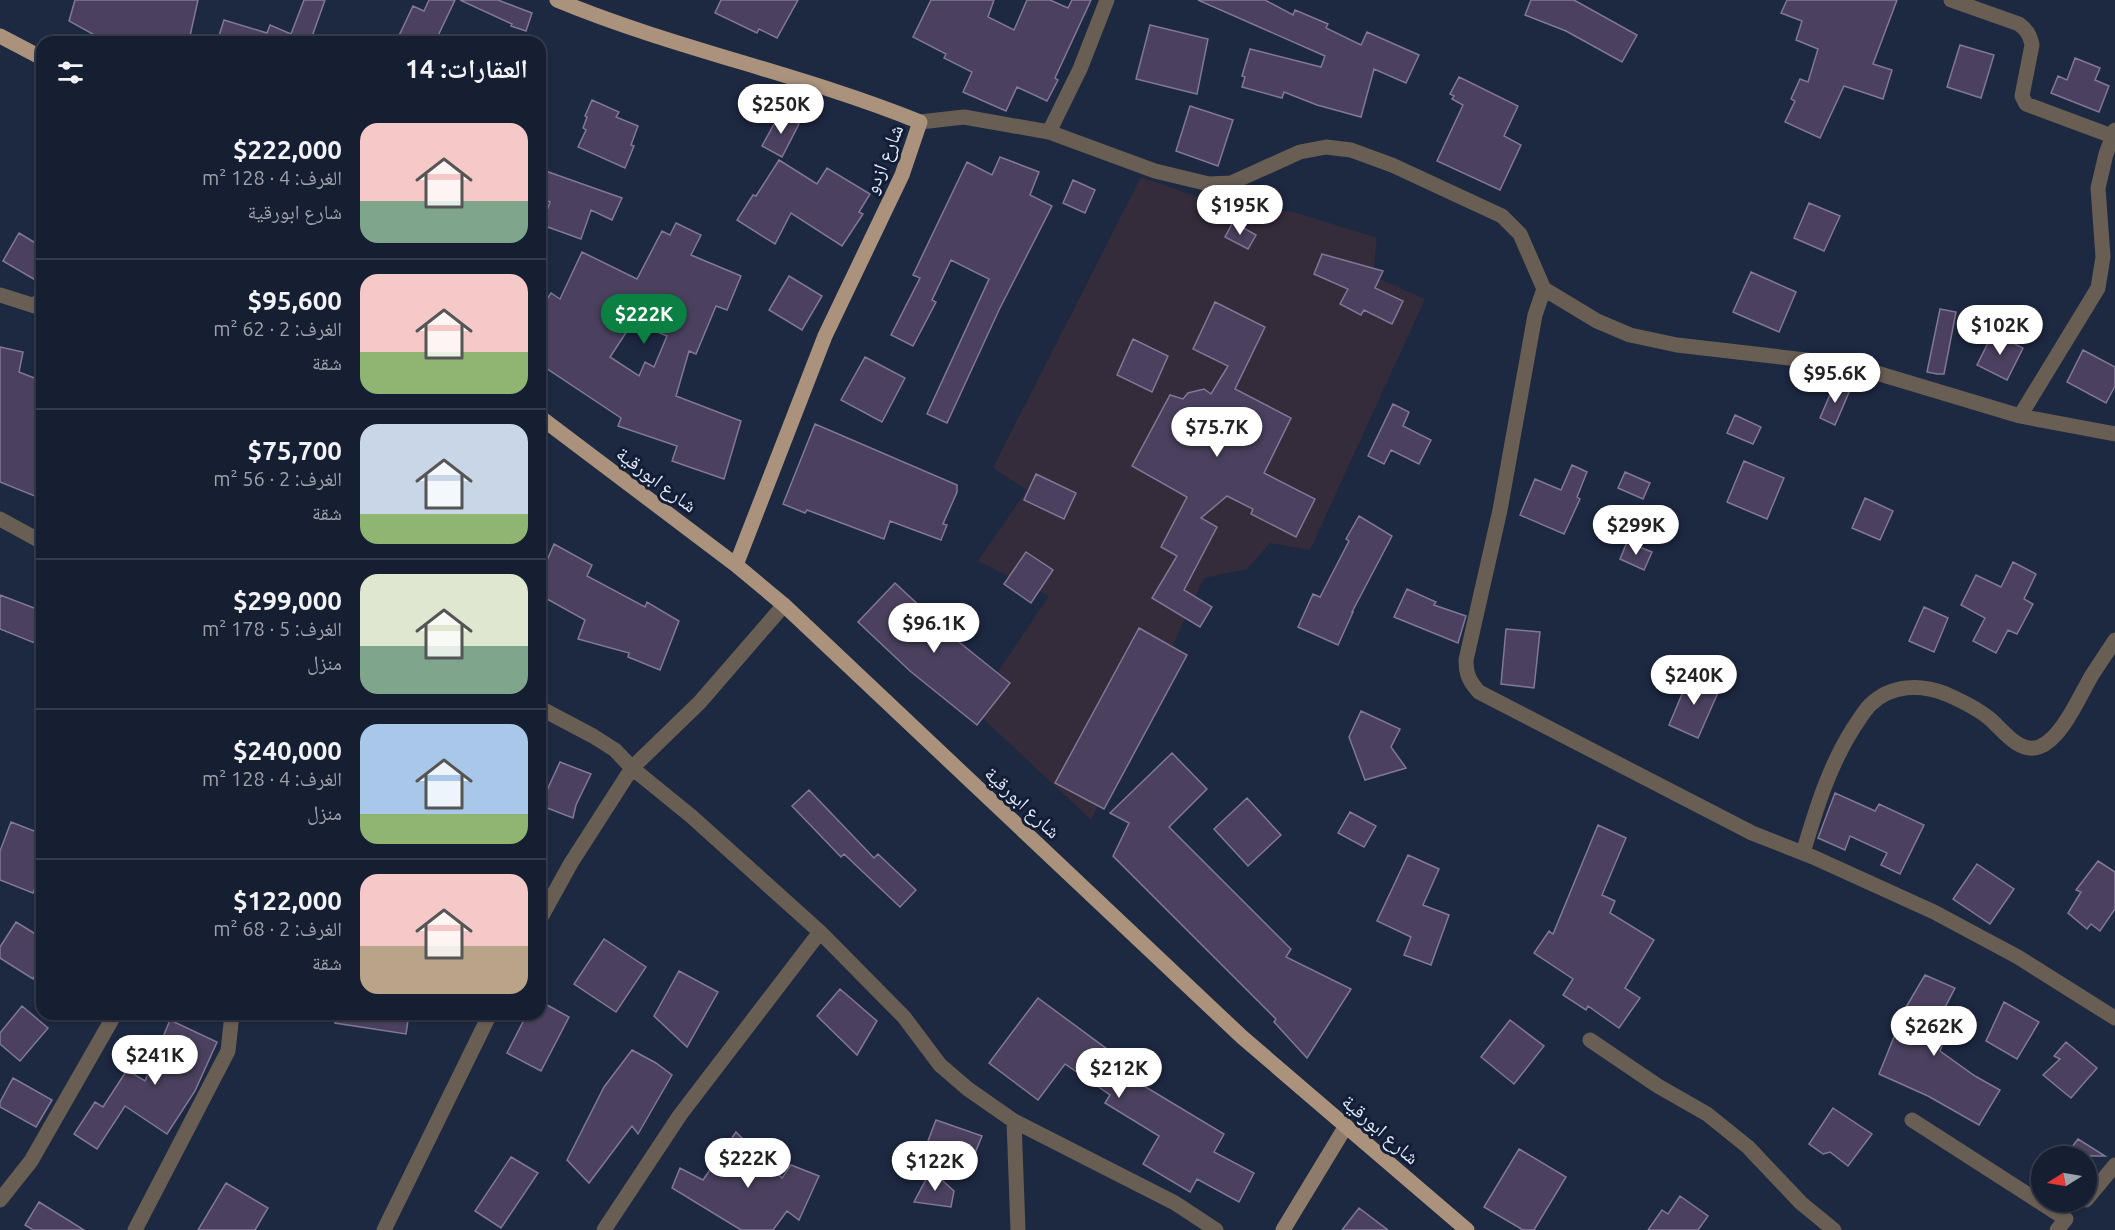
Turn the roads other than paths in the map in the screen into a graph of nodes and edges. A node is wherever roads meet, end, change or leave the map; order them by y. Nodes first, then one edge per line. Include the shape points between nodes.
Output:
1 (557, 0) edge
2 (1107, 0) edge
3 (1951, 0) edge
4 (0, 36) edge
5 (36, 55) edge
6 (920, 122) junction
7 (1049, 132) junction
8 (2114, 133) edge
9 (1544, 289) junction
10 (0, 295) edge
11 (36, 305) edge
12 (2020, 416) junction
13 (546, 422) edge
14 (2115, 434) edge
15 (0, 519) edge
16 (36, 539) edge
17 (736, 565) junction
18 (784, 605) junction
19 (2115, 640) edge
20 (546, 711) edge
21 (632, 768) junction
22 (1803, 853) junction
23 (546, 908) edge
24 (820, 932) junction
25 (2115, 1017) edge
26 (112, 1020) edge
27 (231, 1020) edge
28 (487, 1020) edge
29 (1590, 1040) dead end
30 (1912, 1120) dead end
31 (1014, 1121) junction
32 (1346, 1126) junction
33 (2115, 1165) edge
34 (2097, 1187) edge
35 (0, 1200) edge
36 (2075, 1212) edge
37 (2062, 1224) edge
38 (135, 1230) edge
39 (384, 1230) edge
40 (604, 1230) edge
41 (1018, 1230) edge
42 (1216, 1230) edge
43 (1283, 1230) edge
44 (1467, 1230) edge
45 (1834, 1230) edge

1 - 6 main road, شارع ازدو via 602,19
2 - 7 street via 1080,69
3 - 8 street via 2026,30 2032,45 2022,96 2026,104
4 - 5 main road
6 - 7 street via 964,117
6 - 17 main road, شارع ازدو via 902,175 825,336
7 - 9 street via 1155,171 1209,183 1231,183 1300,152 1326,147 1351,150 1502,216 1520,234
8 - 12 street via 2098,188 2103,256 2098,288
9 - 12 street via 1630,335 1677,345 1850,365
9 - 22 street via 1535,315 1500,510 1466,660 1470,682 1479,692 1752,833
10 - 11 street
12 - 14 street
13 - 17 main road, شارع ابورقية
15 - 16 street
17 - 18 main road, شارع ابورقية
18 - 21 street via 700,702
18 - 32 main road, شارع ابورقية via 1242,1037
19 - 22 street via 2067,719 2039,747 2026,748 1966,702 1931,688 1890,691 1871,704 1837,756
20 - 21 street via 615,750
21 - 23 street
21 - 24 street
22 - 25 street via 1934,912 2018,957
24 - 31 street via 904,1017 940,1065
24 - 40 street via 680,1115
26 - 35 street via 31,1161
27 - 38 street via 228,1052
28 - 39 street
29 - 45 street via 1707,1114 1748,1147 1801,1203
30 - 37 street
31 - 41 street
31 - 42 street via 1174,1203
32 - 43 main road
32 - 44 main road, شارع ابورقية
33 - 34 street
36 - 37 street

